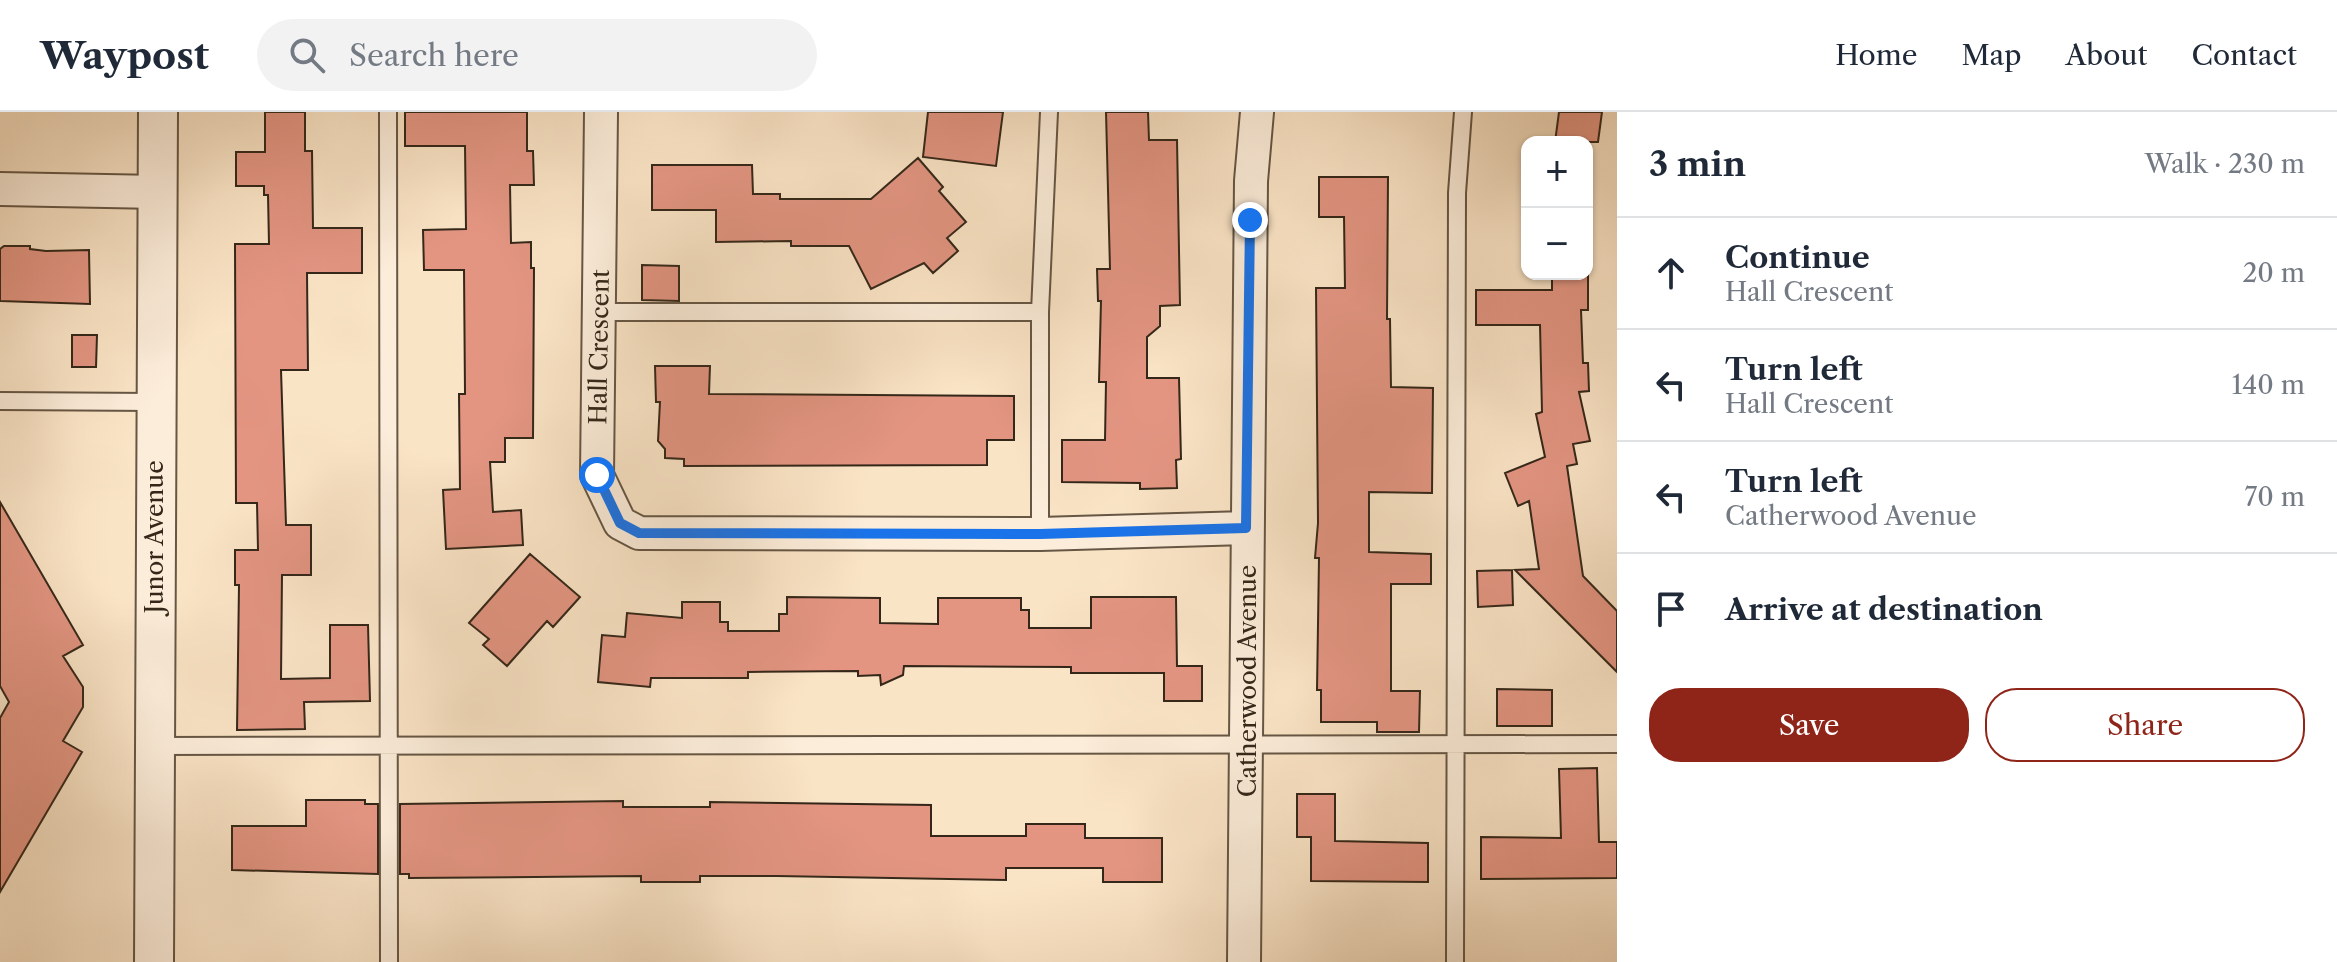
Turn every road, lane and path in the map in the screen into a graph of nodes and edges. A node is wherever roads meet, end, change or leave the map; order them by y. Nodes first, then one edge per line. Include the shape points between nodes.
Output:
1 (158, 112) edge
2 (388, 112) edge
3 (601, 112) edge
4 (1049, 112) edge
5 (1257, 112) edge
6 (1463, 112) edge
7 (0, 189) edge
8 (159, 192) junction
9 (599, 312) junction
10 (1040, 312) junction
11 (0, 401) edge
12 (155, 402) junction
13 (1246, 528) junction
14 (1040, 534) junction
15 (1617, 744) edge
16 (1249, 745) junction
17 (153, 746) junction
18 (389, 746) junction
19 (1455, 747) junction
20 (154, 962) edge
21 (389, 962) edge
22 (1244, 962) edge
23 (1455, 962) edge

1 - 8 street, Junor Avenue
2 - 18 lane
3 - 9 street, Hall Crescent
4 - 10 lane
5 - 13 street, Catherwood Avenue via 1251,181
6 - 19 lane via 1457,193
7 - 8 street
8 - 12 street, Junor Avenue
9 - 10 lane
9 - 14 street, Hall Crescent via 597,475 620,523 639,533
10 - 14 lane
11 - 12 lane
12 - 17 street, Junor Avenue
13 - 14 street, Hall Crescent
13 - 16 street, Catherwood Avenue
15 - 19 lane
16 - 18 lane
16 - 19 lane
16 - 22 street, Catherwood Avenue
17 - 18 lane
17 - 20 street, Junor Avenue
18 - 21 lane
19 - 23 lane

